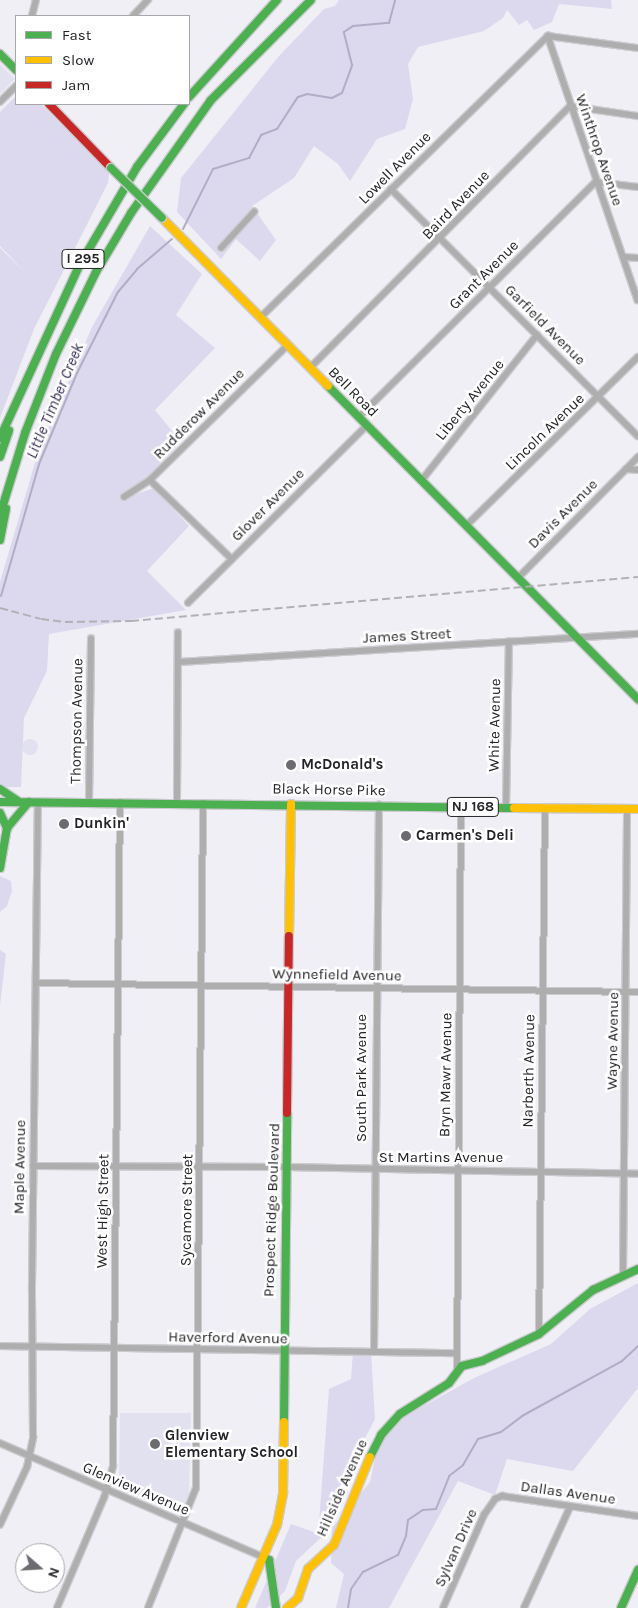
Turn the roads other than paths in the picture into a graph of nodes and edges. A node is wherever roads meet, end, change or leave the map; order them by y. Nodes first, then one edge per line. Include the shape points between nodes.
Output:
1 (36, 0) edge
2 (148, 0) edge
3 (277, 0) edge
4 (311, 0) edge
5 (32, 15) edge
6 (134, 15) edge
7 (548, 36) junction
8 (638, 48) edge
9 (0, 54) edge
10 (15, 69) edge
11 (15, 87) edge
12 (190, 96) edge
13 (0, 102) edge
14 (50, 105) edge
15 (183, 105) edge
16 (570, 106) junction
17 (638, 116) edge
18 (596, 182) junction
19 (638, 187) edge
20 (391, 190) junction
21 (254, 212) dead end
22 (441, 239) junction
23 (221, 248) dead end
24 (624, 257) junction
25 (638, 258) edge
26 (489, 287) junction
27 (638, 300) edge
28 (261, 317) junction
29 (537, 335) junction
30 (288, 345) junction
31 (638, 357) edge
32 (310, 368) junction
33 (30, 369) junction
34 (598, 397) junction
35 (359, 417) junction
36 (367, 425) junction
37 (638, 436) edge
38 (0, 438) edge
39 (0, 456) edge
40 (638, 457) edge
41 (626, 469) junction
42 (638, 470) edge
43 (12, 474) junction
44 (150, 480) junction
45 (422, 480) junction
46 (124, 498) dead end
47 (0, 515) edge
48 (468, 524) junction
49 (0, 540) edge
50 (232, 559) junction
51 (519, 576) junction
52 (188, 603) dead end
53 (178, 633) dead end
54 (638, 634) edge
55 (579, 638) junction
56 (90, 639) dead end
57 (509, 642) junction
58 (178, 662) junction
59 (638, 699) edge
60 (0, 789) edge
61 (0, 802) edge
62 (19, 802) junction
63 (29, 802) junction
64 (38, 802) junction
65 (89, 802) junction
66 (120, 802) junction
67 (177, 802) junction
68 (203, 803) junction
69 (291, 804) junction
70 (379, 805) junction
71 (461, 807) junction
72 (506, 808) junction
73 (545, 809) junction
74 (627, 809) junction
75 (638, 809) edge
76 (0, 813) edge
77 (7, 828) junction
78 (0, 868) edge
79 (36, 983) junction
80 (118, 986) junction
81 (201, 987) junction
82 (291, 987) junction
83 (376, 988) junction
84 (459, 990) junction
85 (543, 992) junction
86 (626, 992) junction
87 (638, 992) edge
88 (33, 1166) junction
89 (287, 1167) junction
90 (116, 1168) junction
91 (200, 1168) junction
92 (375, 1170) junction
93 (457, 1171) junction
94 (540, 1171) junction
95 (624, 1174) junction
96 (638, 1174) edge
97 (638, 1268) edge
98 (623, 1274) junction
99 (539, 1334) junction
100 (0, 1346) edge
101 (31, 1347) junction
102 (114, 1349) junction
103 (198, 1350) junction
104 (282, 1351) junction
105 (374, 1352) junction
106 (456, 1353) junction
107 (457, 1373) junction
108 (0, 1443) edge
109 (30, 1458) junction
110 (107, 1490) junction
111 (495, 1499) joint
112 (570, 1507) junction
113 (638, 1516) edge
114 (183, 1522) junction
115 (0, 1525) edge
116 (263, 1557) junction
117 (638, 1570) edge
118 (57, 1608) edge
119 (148, 1608) edge
120 (241, 1608) edge
121 (276, 1608) edge
122 (287, 1608) edge
123 (443, 1608) edge
124 (524, 1608) edge
125 (621, 1608) edge

1 - 5 street
2 - 6 street
3 - 12 main road
4 - 43 main road, I 295 via 211,100 135,206 96,272 56,354
7 - 8 street
7 - 16 street, Winthrop Avenue
7 - 20 street, Lowell Avenue
9 - 10 main road
11 - 13 street
14 - 28 main road, Bell Road, bridge
15 - 33 main road, I 295 via 138,167 93,241
16 - 17 street
16 - 18 street, Winthrop Avenue
16 - 22 street, Baird Avenue
18 - 19 street
18 - 24 street, Winthrop Avenue
18 - 26 street, Grant Avenue
20 - 22 street, Garfield Avenue
20 - 28 street, Lowell Avenue
21 - 23 street
22 - 26 street, Garfield Avenue
22 - 32 street, Baird Avenue
24 - 25 street
24 - 27 street, Winthrop Avenue
26 - 29 street, Garfield Avenue
26 - 35 street, Grant Avenue
28 - 30 main road, Bell Road
29 - 34 street, Garfield Avenue
29 - 45 street, Liberty Avenue
30 - 32 main road, Bell Road
30 - 44 street, Rudderow Avenue
31 - 34 street, Lincoln Avenue
32 - 35 main road, Bell Road
33 - 38 main road
33 - 39 main road, I 295
34 - 37 street, Garfield Avenue
34 - 48 street, Lincoln Avenue
35 - 36 main road, Bell Road
36 - 45 main road, Bell Road
36 - 50 street, Glover Avenue
40 - 41 street, Davis Avenue
41 - 42 street
41 - 51 street, Davis Avenue
43 - 47 main road, I 295
43 - 49 main road
44 - 46 street, Rudderow Avenue
44 - 50 street
45 - 48 main road, Bell Road
48 - 51 main road, Bell Road
50 - 52 street, Glover Avenue
51 - 55 main road, Bell Road
53 - 58 street
54 - 55 street, James Street
55 - 57 street, James Street
55 - 59 main road, Bell Road
56 - 65 street, Thompson Avenue
57 - 58 street, James Street
57 - 72 street, White Avenue
58 - 67 street
60 - 62 main road
61 - 62 main road, NJ 168
62 - 63 main road, Black Horse Pike / NJ 168
63 - 64 main road, Black Horse Pike / NJ 168
63 - 77 main road
64 - 65 main road, Black Horse Pike / NJ 168
64 - 79 street, Maple Avenue
65 - 66 main road, Black Horse Pike / NJ 168
66 - 67 main road, Black Horse Pike / NJ 168
66 - 80 street, West High Street
67 - 68 main road, Black Horse Pike / NJ 168
68 - 69 main road, Black Horse Pike / NJ 168
68 - 81 street, Sycamore Street
69 - 70 main road, Black Horse Pike / NJ 168
69 - 82 main road, Prospect Ridge Boulevard
70 - 71 main road, Black Horse Pike / NJ 168
70 - 83 street, South Park Avenue
71 - 72 main road, Black Horse Pike / NJ 168
71 - 84 street, Bryn Mawr Avenue
72 - 73 main road, Black Horse Pike / NJ 168
73 - 74 main road, Black Horse Pike / NJ 168
73 - 85 street, Narberth Avenue
74 - 75 main road, Black Horse Pike / NJ 168
74 - 86 street, Wayne Avenue
76 - 77 main road
77 - 78 main road
79 - 80 street, Wynnefield Avenue
79 - 88 street, Maple Avenue
80 - 81 street, Wynnefield Avenue
80 - 90 street, West High Street
81 - 82 street, Wynnefield Avenue
81 - 91 street, Sycamore Street
82 - 83 street, Wynnefield Avenue
82 - 89 main road, Prospect Ridge Boulevard
83 - 84 street, Wynnefield Avenue
83 - 92 street, South Park Avenue
84 - 85 street, Wynnefield Avenue
84 - 93 street, Bryn Mawr Avenue
85 - 86 street, Wynnefield Avenue
85 - 94 street, Narberth Avenue
86 - 87 street, Wynnefield Avenue
86 - 95 street, Wayne Avenue
88 - 90 street, St Martins Avenue
88 - 101 street, Maple Avenue
89 - 91 street, St Martins Avenue
89 - 92 street, St Martins Avenue
89 - 104 main road, Prospect Ridge Boulevard
90 - 91 street, St Martins Avenue
90 - 102 street, West High Street
91 - 103 street, Sycamore Street
92 - 93 street, St Martins Avenue
92 - 105 street, South Park Avenue
93 - 94 street, St Martins Avenue
93 - 106 street, Bryn Mawr Avenue
94 - 95 street, St Martins Avenue
94 - 99 street, Narberth Avenue
95 - 96 street, St Martins Avenue
95 - 98 street, Wayne Avenue
97 - 98 main road, Hillside Avenue
98 - 99 main road, Hillside Avenue via 580,1299
99 - 107 main road, Hillside Avenue via 482,1361 462,1366
100 - 101 street, Haverford Avenue
101 - 102 street, Haverford Avenue
101 - 109 street, Maple Avenue via 33,1438
102 - 103 street, Haverford Avenue
102 - 110 street, West High Street via 113,1466
103 - 104 street, Haverford Avenue
103 - 114 street, Sycamore Street via 196,1488
104 - 105 street, Haverford Avenue
104 - 116 main road, Prospect Ridge Boulevard via 283,1493 276,1525
105 - 106 street, Haverford Avenue
106 - 107 street, Bryn Mawr Avenue
107 - 122 main road, Hillside Avenue via 449,1383 400,1414 386,1428 358,1480 338,1538 308,1569 298,1598
108 - 109 street, Glenview Avenue
109 - 110 street, Glenview Avenue
109 - 115 street, Maple Avenue
110 - 114 street, Glenview Avenue
110 - 118 street, West High Street
111 - 112 street, Dallas Avenue via 502,1496
111 - 123 street, Sylvan Drive via 484,1515
112 - 113 street, Dallas Avenue
112 - 124 street
114 - 116 street, Glenview Avenue
114 - 119 street, Sycamore Street
116 - 120 main road, Prospect Ridge Boulevard
116 - 121 main road via 269,1560
117 - 125 main road

